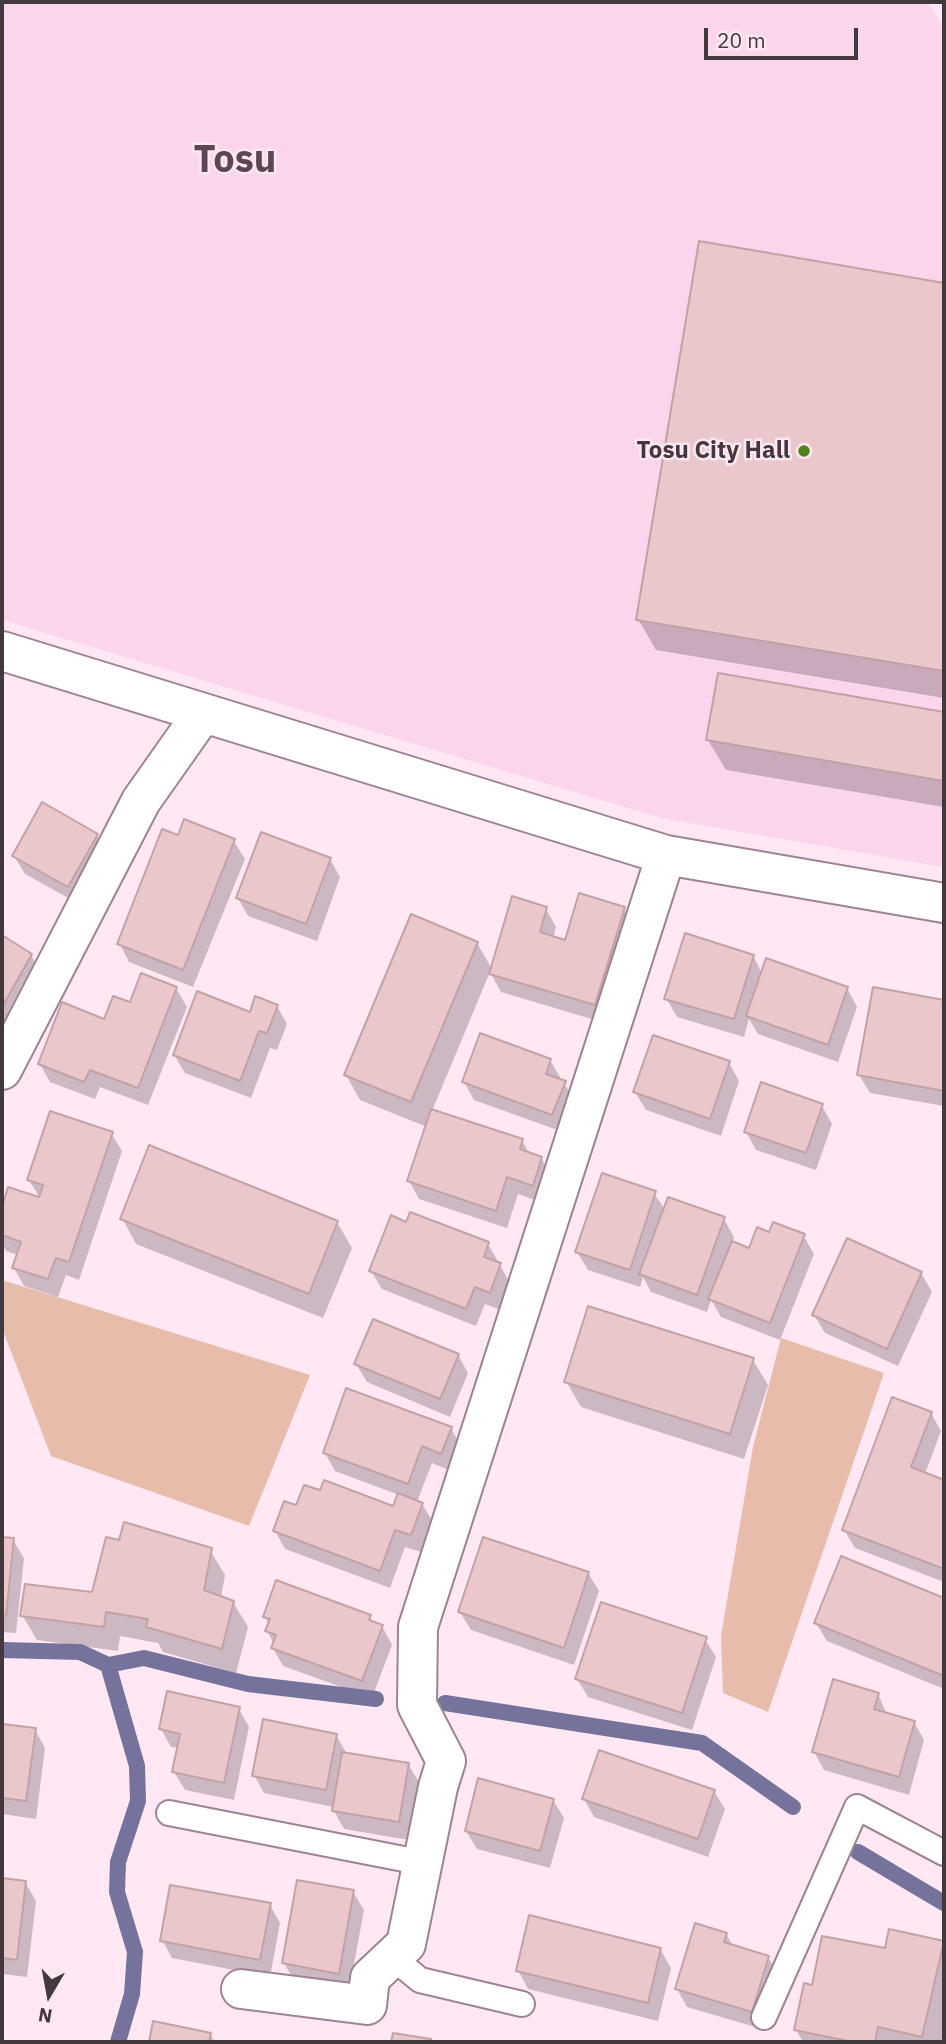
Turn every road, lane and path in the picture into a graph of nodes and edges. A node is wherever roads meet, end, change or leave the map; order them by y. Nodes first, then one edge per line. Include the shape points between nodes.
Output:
1 (2, 651) edge
2 (203, 713) junction
3 (666, 855) junction
4 (944, 903) edge
5 (2, 1070) edge
6 (169, 1813) dead end
7 (944, 1853) edge
8 (424, 1863) junction
9 (392, 1957) junction
10 (240, 1989) dead end
11 (522, 2004) dead end
12 (764, 2017) dead end

1 - 2 street
2 - 3 street
2 - 5 street via 141,801
3 - 4 street
3 - 8 street via 418,1627 417,1704 446,1761
6 - 8 lane
7 - 12 lane via 857,1807
8 - 9 street via 406,1944
9 - 10 street via 370,1978 367,2005
9 - 11 lane via 420,1980

